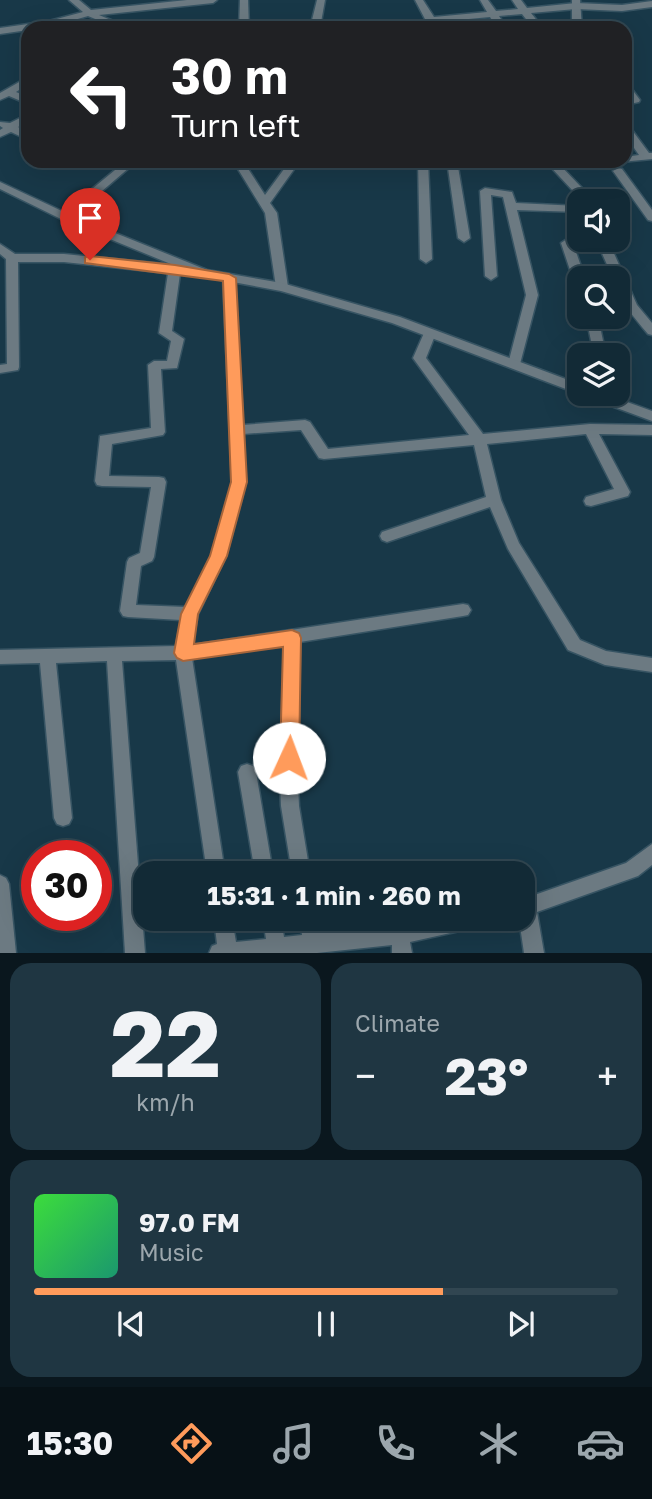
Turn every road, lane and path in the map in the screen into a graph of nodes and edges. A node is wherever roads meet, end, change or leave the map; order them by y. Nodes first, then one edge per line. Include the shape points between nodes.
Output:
1 (73, 0) edge
2 (213, 0) edge
3 (244, 0) edge
4 (321, 0) edge
5 (419, 0) edge
6 (484, 0) edge
7 (516, 0) edge
8 (179, 1) edge
9 (576, 3) edge
10 (652, 4) edge
11 (524, 11) junction
12 (89, 13) junction
13 (493, 14) junction
14 (61, 21) edge
15 (108, 21) edge
16 (244, 21) edge
17 (316, 21) edge
18 (431, 21) edge
19 (451, 21) edge
20 (498, 21) edge
21 (532, 21) edge
22 (577, 21) edge
23 (21, 28) edge
24 (0, 31) edge
25 (21, 84) edge
26 (4, 94) edge
27 (21, 99) edge
28 (21, 120) edge
29 (3, 128) edge
30 (21, 134) edge
31 (632, 136) edge
32 (649, 156) edge
33 (124, 168) edge
34 (242, 168) edge
35 (290, 168) edge
36 (423, 168) edge
37 (453, 168) edge
38 (557, 168) edge
39 (619, 168) edge
40 (0, 185) edge
41 (577, 189) edge
42 (265, 203) junction
43 (511, 206) junction
44 (567, 208) edge
45 (65, 217) junction
46 (652, 218) edge
47 (464, 238) dead end
48 (0, 248) edge
49 (607, 252) edge
50 (12, 258) junction
51 (426, 259) dead end
52 (175, 269) junction
53 (204, 273) junction
54 (491, 275) dead end
55 (229, 278) junction
56 (282, 287) junction
57 (652, 331) edge
58 (430, 333) junction
59 (514, 364) junction
60 (0, 369) edge
61 (567, 384) edge
62 (626, 406) edge
63 (652, 416) edge
64 (590, 429) junction
65 (237, 430) junction
66 (652, 430) edge
67 (479, 439) junction
68 (494, 500) junction
69 (591, 501) dead end
70 (387, 536) dead end
71 (463, 610) dead end
72 (190, 614) junction
73 (292, 638) junction
74 (183, 653) junction
75 (114, 654) junction
76 (47, 655) junction
77 (0, 657) edge
78 (652, 664) edge
79 (247, 772) dead end
80 (63, 818) dead end
81 (652, 852) edge
82 (214, 861) edge
83 (262, 861) edge
84 (299, 861) edge
85 (0, 884) edge
86 (535, 904) edge
87 (224, 931) edge
88 (274, 931) edge
89 (311, 931) edge
90 (438, 931) edge
91 (530, 931) edge
92 (401, 944) edge
93 (276, 945) junction
94 (313, 945) junction
95 (225, 952) edge
96 (6, 953) edge
97 (135, 953) edge
98 (534, 953) edge

1 - 12 street
2 - 8 street
3 - 16 street
4 - 17 street
5 - 18 street
6 - 13 street
7 - 11 street
8 - 12 street
9 - 10 street via 622,8
9 - 11 street
9 - 22 street
11 - 13 street
11 - 21 street
12 - 14 street
12 - 15 street
13 - 19 street
13 - 20 street
23 - 24 street
25 - 26 street
26 - 27 street
28 - 29 street
29 - 30 street
31 - 32 street
33 - 45 street
34 - 42 street
35 - 42 street
36 - 51 street
37 - 47 street
38 - 41 street
39 - 46 street
40 - 45 street
42 - 56 street via 271,213
43 - 44 street
43 - 54 street via 508,194 485,191
43 - 59 street via 532,295
45 - 53 street
48 - 50 street
49 - 57 street via 632,306
50 - 52 street via 64,258
50 - 60 street via 13,367
52 - 53 street
52 - 72 street via 165,333 178,339 172,365 154,365 158,432 105,440 102,481 159,482 147,557 134,562 128,611
53 - 55 street
55 - 56 street
55 - 65 street
56 - 58 street
58 - 59 street
58 - 67 street via 419,358
59 - 61 street
62 - 63 street
64 - 66 street
64 - 67 street
64 - 69 street via 623,492
65 - 67 street via 305,425 324,454
65 - 72 street via 239,482 219,556
67 - 68 street
68 - 70 street
68 - 78 street via 513,545 574,645 605,658
71 - 73 street
72 - 74 street
73 - 74 street
73 - 84 street via 289,783
74 - 75 street
74 - 82 street
75 - 76 street
75 - 97 street
76 - 77 street
76 - 80 street
79 - 83 street
81 - 86 street via 632,870
85 - 96 street
87 - 95 street
88 - 93 street
89 - 94 street
90 - 92 street
91 - 98 street
92 - 94 street
93 - 94 street
93 - 95 street

